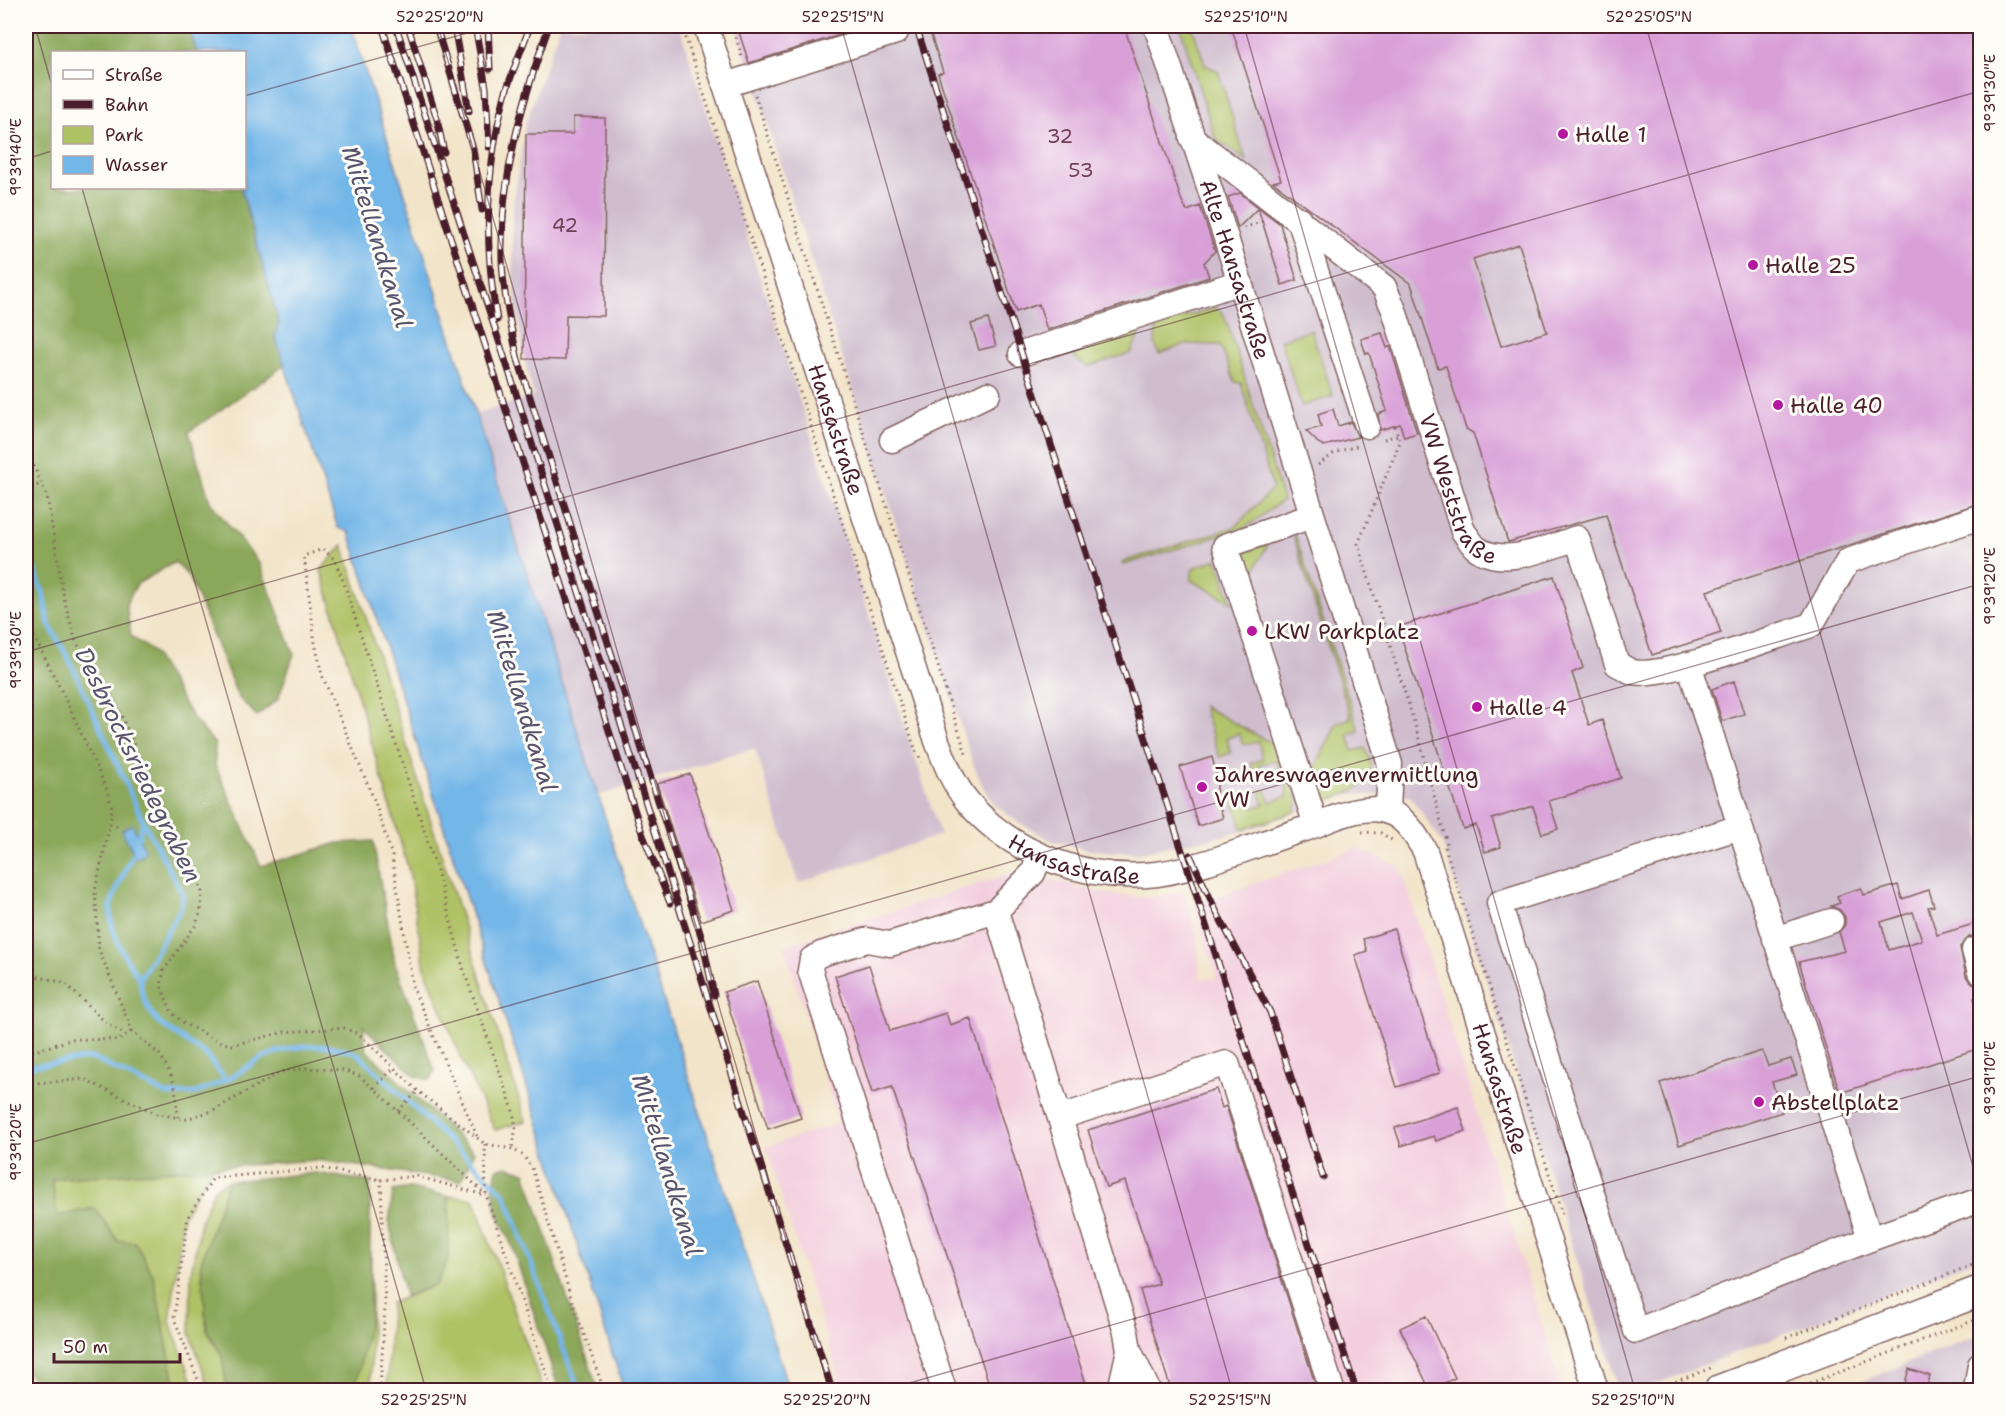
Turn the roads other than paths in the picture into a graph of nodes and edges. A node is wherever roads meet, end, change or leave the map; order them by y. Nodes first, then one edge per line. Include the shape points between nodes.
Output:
1 (706, 26) edge
2 (1156, 26) edge
3 (896, 32) dead end
4 (725, 85) junction
5 (1192, 138) junction
6 (1292, 214) junction
7 (1240, 282) junction
8 (1021, 354) dead end
9 (988, 394) dead end
10 (1370, 436) road end
11 (892, 440) dead end
12 (1311, 516) junction
13 (1980, 517) edge
14 (1689, 664) junction
15 (1388, 812) junction
16 (1316, 825) junction
17 (1740, 826) junction
18 (1040, 856) junction
19 (996, 911) junction
20 (1831, 921) dead end
21 (1774, 939) junction
22 (1061, 1117) junction
23 (1980, 1200) edge
24 (1870, 1239) junction
25 (1980, 1290) edge
26 (1129, 1350) junction
27 (1980, 1365) edge
28 (1720, 1377) edge
29 (944, 1390) edge
30 (1117, 1390) edge
31 (1148, 1390) edge
32 (1332, 1390) edge
33 (1596, 1390) edge
34 (1976, 1390) edge

1 - 4 street, Hansastraße
2 - 5 street, Alte Hansastraße
3 - 4 street
4 - 18 street, Hansastraße via 951,776 968,803 1019,846
5 - 6 street, VW Weststraße
5 - 7 street, Alte Hansastraße
6 - 10 street
6 - 14 street, VW Weststraße via 1384,287 1463,531 1476,548 1496,555 1519,555 1577,538 1617,664 1634,672 1656,672
7 - 8 street
7 - 12 street, Alte Hansastraße
9 - 11 street
12 - 15 street, Alte Hansastraße via 1390,764
12 - 16 street via 1225,546
13 - 14 street, VW Weststraße via 1848,561 1811,625
14 - 17 street
15 - 16 street, Hansastraße via 1357,812
15 - 33 street, Hansastraße via 1410,827 1425,851
16 - 18 street, Hansastraße via 1156,874 1090,870
17 - 21 street
17 - 24 street via 1499,903 1636,1332
18 - 19 street via 1033,873
19 - 22 street
19 - 29 street via 890,944 867,940 821,954 813,959 810,970
20 - 21 street
21 - 24 street
22 - 26 street
22 - 32 street via 1227,1063
23 - 24 street
25 - 28 main road
26 - 30 street
26 - 31 street
27 - 34 street

